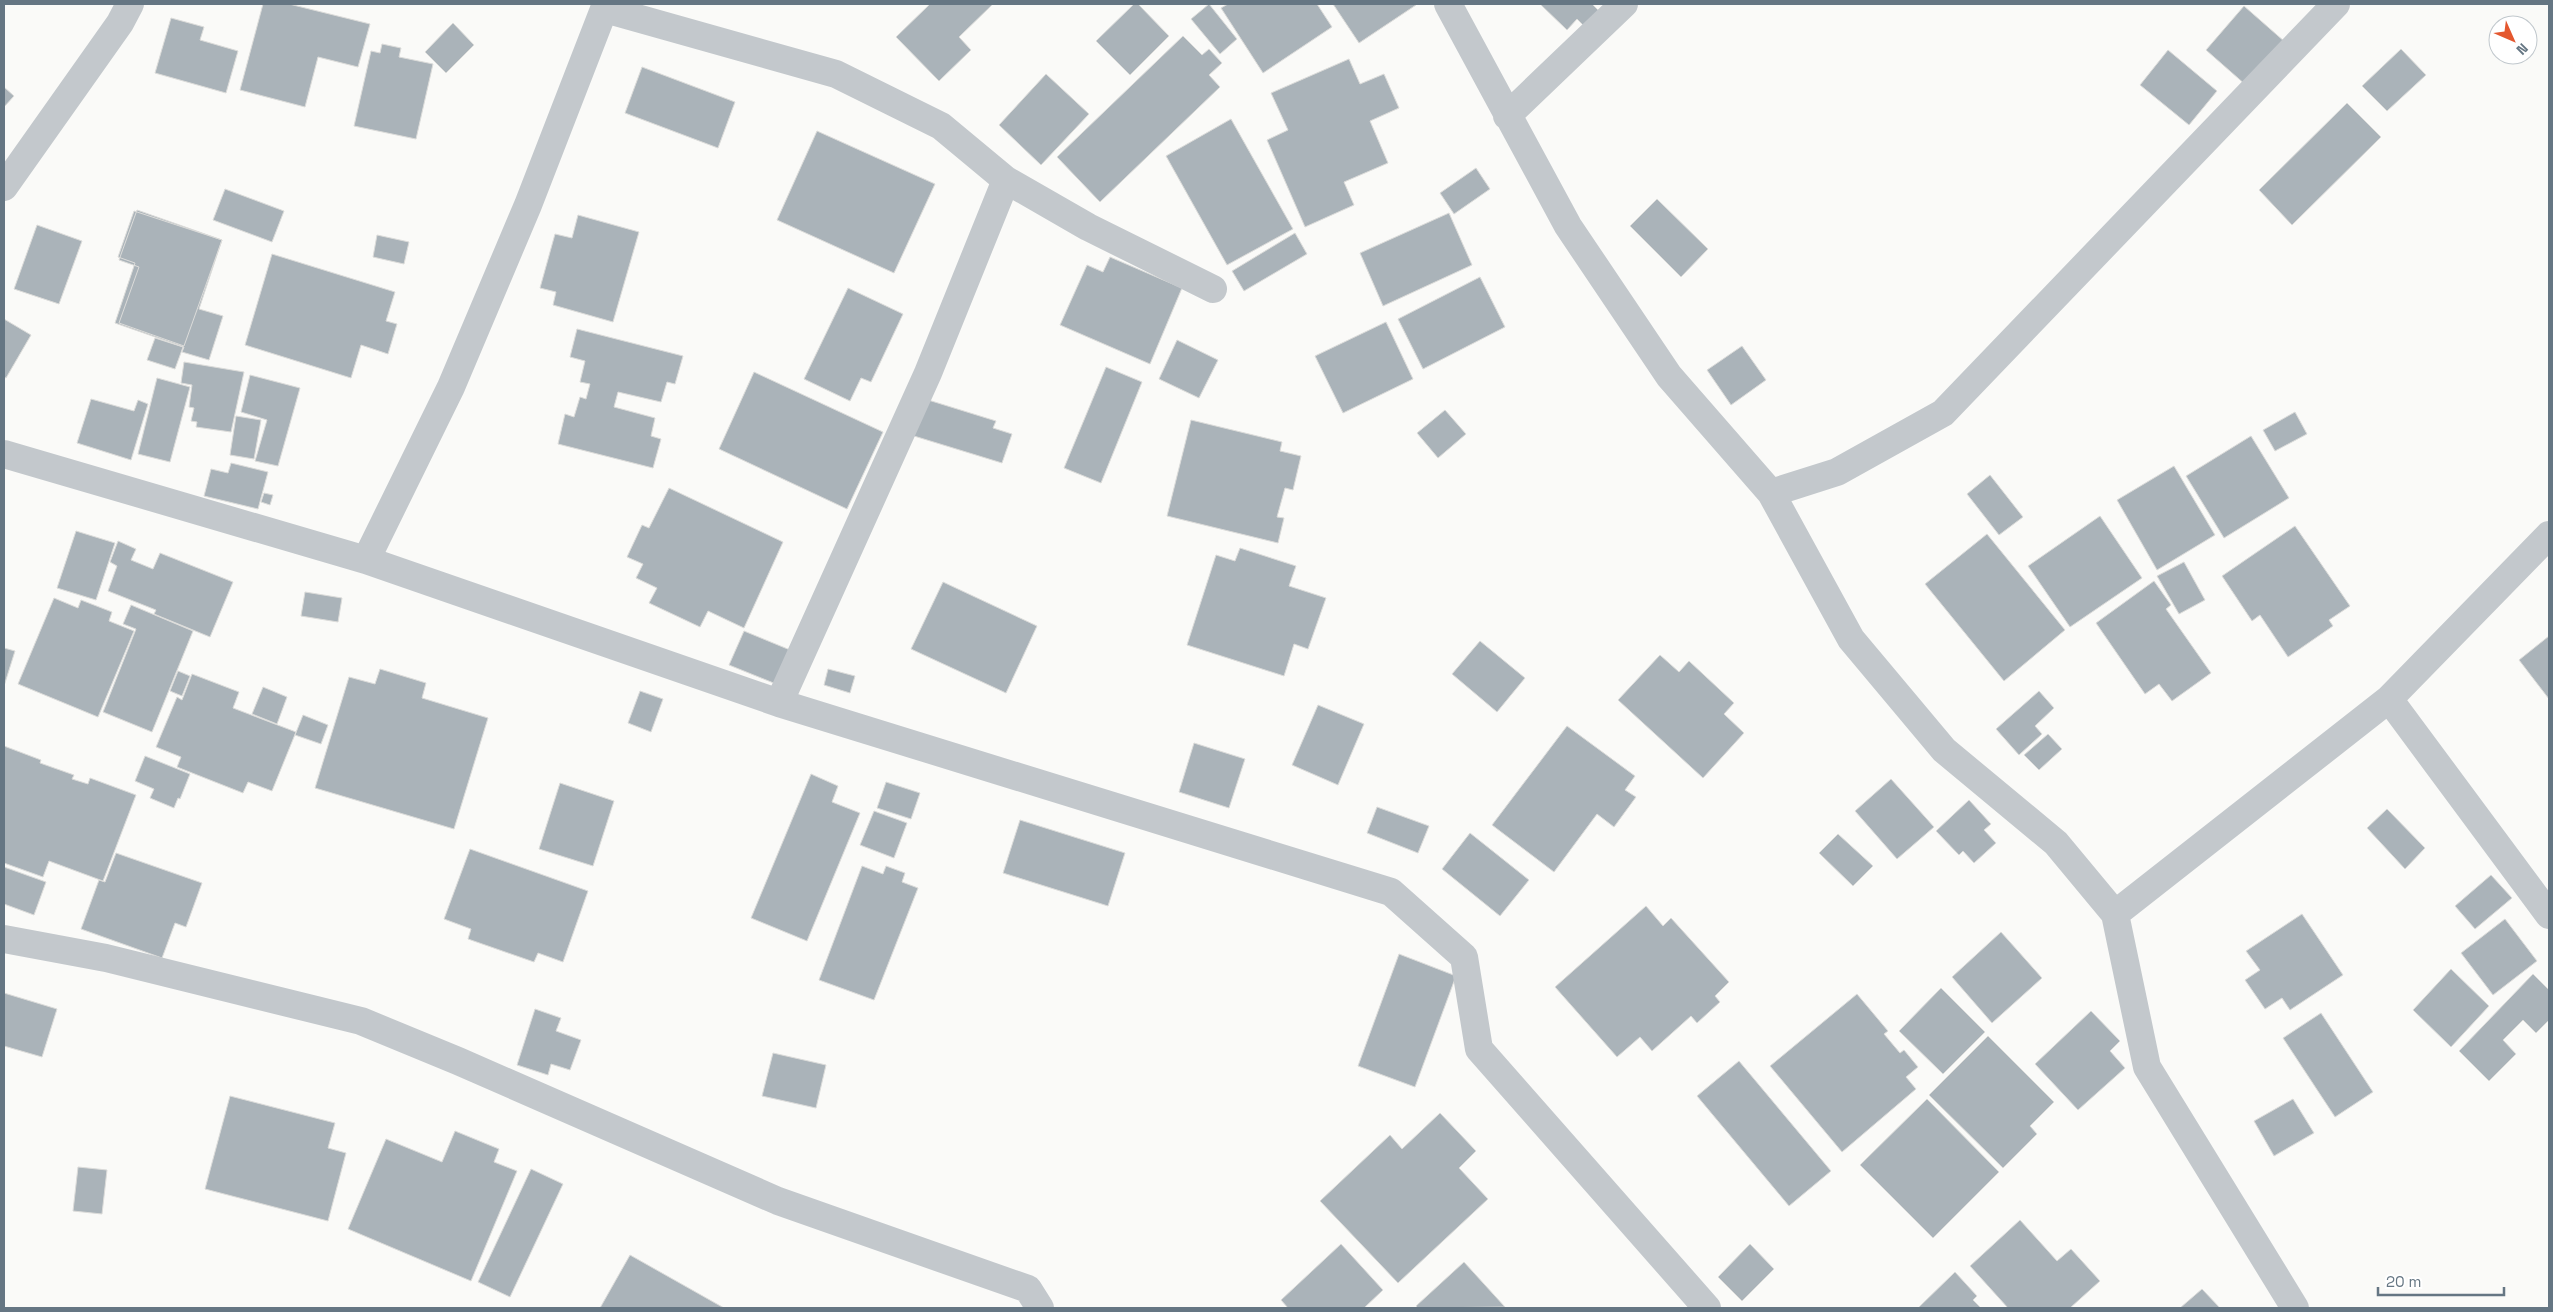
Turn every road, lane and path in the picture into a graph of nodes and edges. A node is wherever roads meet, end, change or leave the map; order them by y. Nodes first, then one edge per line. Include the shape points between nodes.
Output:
1 (130, 4) edge
2 (1448, 4) edge
3 (1624, 4) edge
4 (2336, 4) edge
5 (605, 7) edge
6 (1507, 116) junction
7 (1006, 180) junction
8 (4, 187) edge
9 (1214, 289) dead end
10 (4, 454) edge
11 (1771, 493) junction
12 (2549, 535) edge
13 (366, 560) junction
14 (2389, 699) junction
15 (779, 703) junction
16 (2115, 914) junction
17 (2549, 914) edge
18 (4, 939) edge
19 (1040, 1308) edge
20 (1707, 1308) edge
21 (2295, 1308) edge

1 - 8 street via 120,23
2 - 6 street
3 - 6 street
4 - 11 street via 1943,413 1836,472
5 - 7 street via 836,74 941,126
5 - 13 street via 528,205 451,387
6 - 11 street via 1568,226 1669,376
7 - 9 street via 1088,227
7 - 15 street via 928,373
10 - 13 street
11 - 16 street via 1851,640 1944,750 2056,843
12 - 14 street
13 - 15 street
14 - 16 street
14 - 17 street
15 - 20 street via 1391,892 1464,957 1478,1049
16 - 21 street via 2147,1067
18 - 19 street via 106,958 360,1022 458,1061 778,1201 1028,1289

